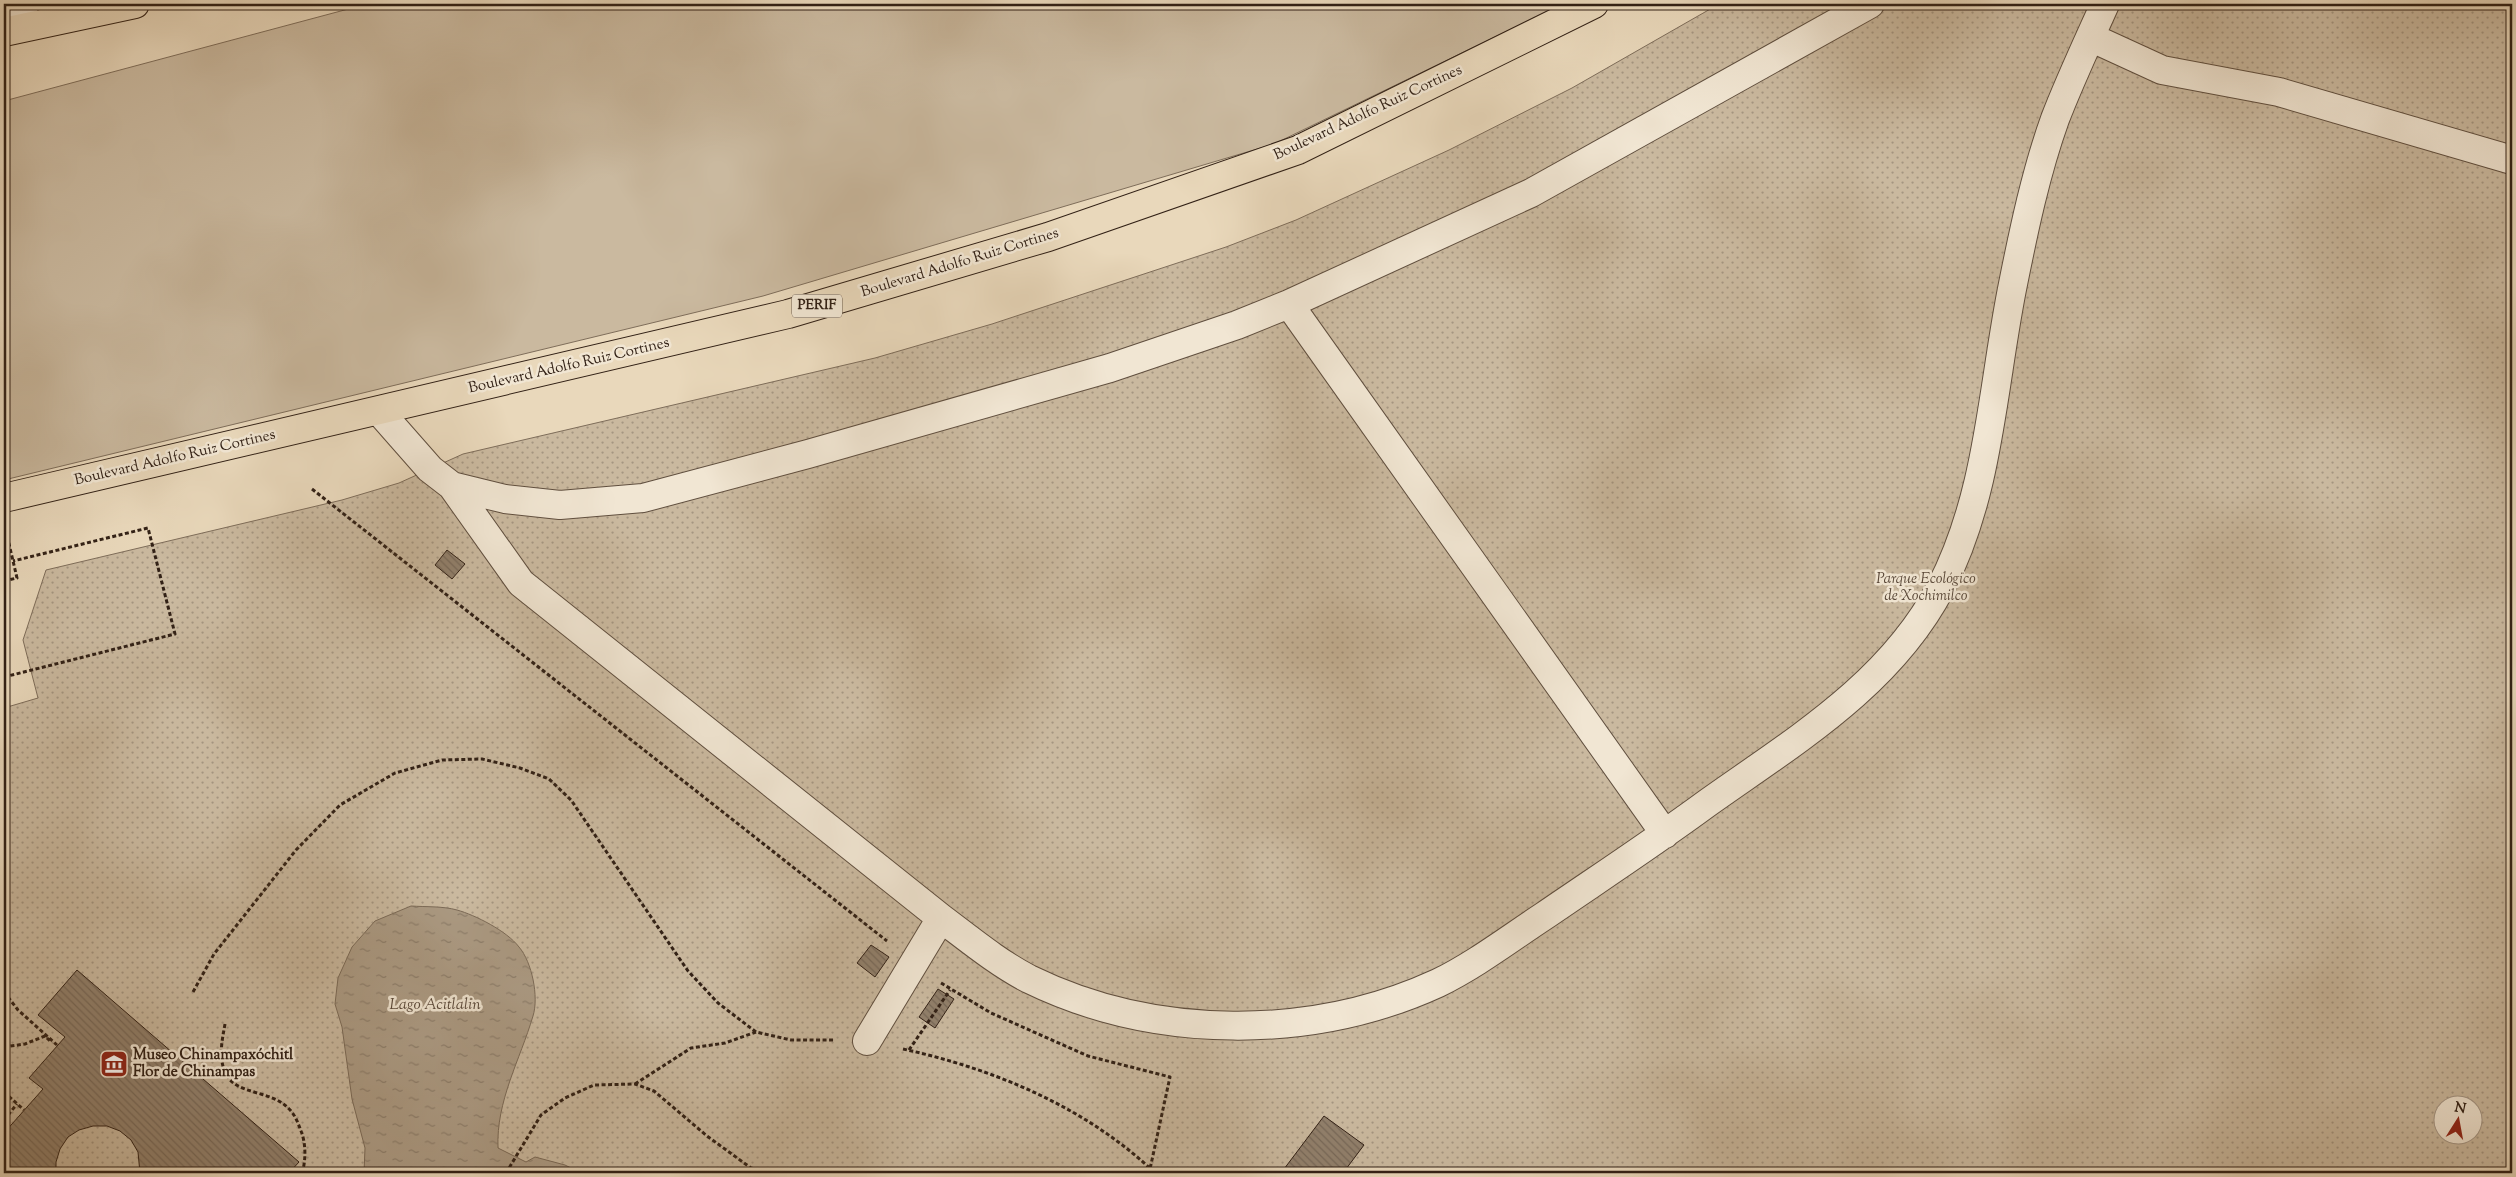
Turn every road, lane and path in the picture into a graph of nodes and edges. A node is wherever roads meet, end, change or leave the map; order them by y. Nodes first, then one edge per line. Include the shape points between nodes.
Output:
1 (25, 4) edge
2 (135, 4) edge
3 (1594, 4) edge
4 (1870, 4) edge
5 (2105, 4) edge
6 (4, 32) edge
7 (2090, 37) junction
8 (2512, 160) edge
9 (1289, 304) junction
10 (379, 411) junction
11 (452, 486) junction
12 (312, 489) dead end
13 (4, 498) edge
14 (6, 528) dead end
15 (13, 561) junction
16 (4, 569) edge
17 (5, 573) edge
18 (4, 581) edge
19 (4, 676) edge
20 (1665, 834) junction
21 (941, 918) junction
22 (914, 962) junction
23 (950, 990) junction
24 (4, 992) edge
25 (193, 992) dead end
26 (225, 1024) dead end
27 (756, 1032) junction
28 (867, 1041) junction
29 (4, 1047) edge
30 (909, 1050) junction
31 (636, 1084) junction
32 (4, 1092) edge
33 (17, 1104) junction
34 (24, 1110) dead end
35 (4, 1120) edge
36 (1150, 1169) junction
37 (302, 1173) edge
38 (506, 1173) edge
39 (772, 1173) edge
40 (1155, 1173) edge

1 - 6 lane
2 - 6 highway
3 - 10 highway, Boulevard Adolfo Ruiz Cortines / PERIF via 1298,150 1048,237 788,314
4 - 9 lane via 1531,193
5 - 7 lane
7 - 8 lane via 2162,70 2279,92
7 - 20 lane via 2054,122 2037,178 2013,284 1976,500 1940,590 1914,630 1883,668 1845,704
9 - 11 lane via 1110,368 643,498 560,505 505,499
9 - 20 lane
10 - 11 lane via 430,469
10 - 13 highway, Boulevard Adolfo Ruiz Cortines / PERIF
11 - 21 lane via 521,584
12 - 22 path
14 - 15 path
15 - 18 path via 17,578
15 - 19 path via 148,528 174,634
16 - 17 path
20 - 21 lane via 1476,961 1440,981 1399,999 1351,1014 1291,1023 1210,1026 1140,1016 1084,1000 1029,978 983,950
21 - 22 lane
22 - 23 path
22 - 28 lane
23 - 30 path
23 - 36 path via 991,1013 1088,1056 1170,1076
24 - 29 path via 18,1010 57,1046 45,1036 25,1044
25 - 27 path via 214,954 296,850 340,805 395,773 442,760 482,759 549,779 571,800 688,971 718,1003
26 - 37 path via 221,1060 226,1075 234,1084 276,1098 288,1107 304,1138
27 - 28 path via 791,1040
27 - 31 path via 725,1043 691,1048
28 - 30 path
30 - 36 path via 980,1070 1047,1098 1102,1131
31 - 38 path via 594,1085 565,1098 541,1115
31 - 39 path via 654,1091 751,1168
32 - 33 path
33 - 34 path
33 - 35 path
36 - 40 path

